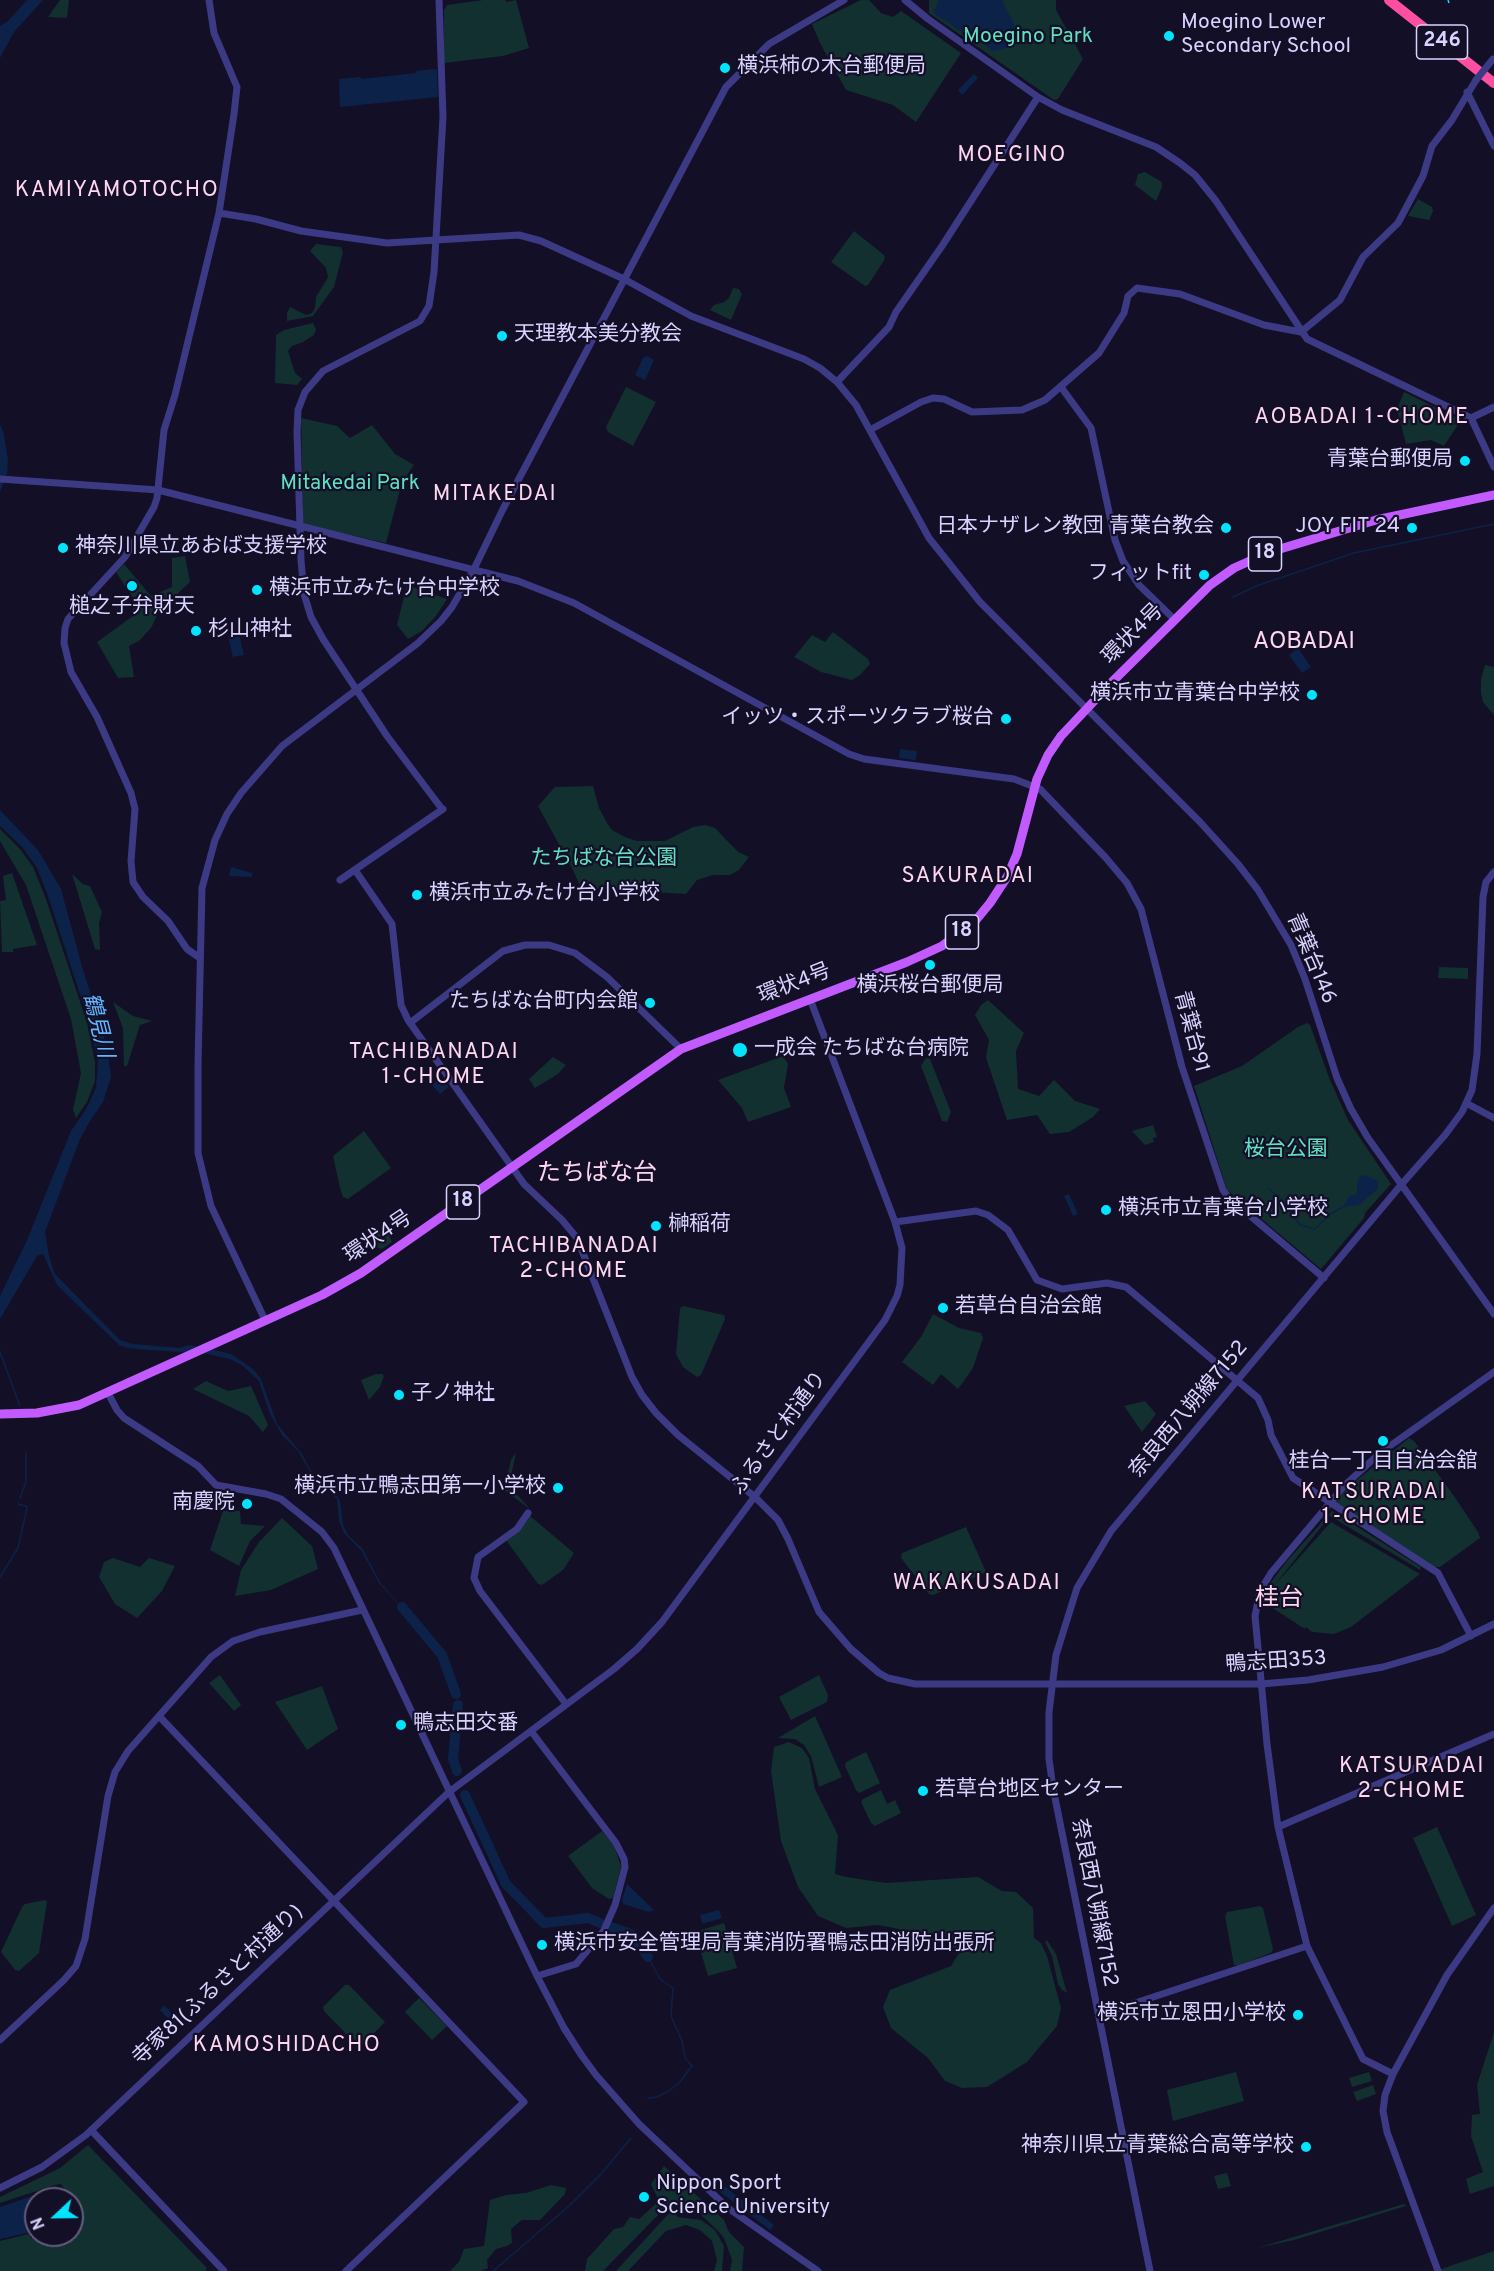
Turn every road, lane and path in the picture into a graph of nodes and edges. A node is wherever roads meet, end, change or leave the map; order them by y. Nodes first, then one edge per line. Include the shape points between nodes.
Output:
1 (209, 0) edge
2 (438, 0) edge
3 (844, 0) edge
4 (904, 0) edge
5 (1389, 0) edge
6 (1400, 0) edge
7 (1493, 58) edge
8 (1494, 75) edge
9 (1494, 83) edge
10 (1467, 92) junction
11 (1038, 97) junction
12 (1494, 146) edge
13 (219, 213) junction
14 (436, 239) junction
15 (624, 279) junction
16 (1301, 332) junction
17 (837, 382) junction
18 (1060, 387) junction
19 (1494, 407) edge
20 (1471, 418) junction
21 (870, 430) junction
22 (1494, 467) edge
23 (0, 479) edge
24 (158, 490) junction
25 (1494, 495) edge
26 (300, 525) junction
27 (474, 569) junction
28 (1175, 620) junction
29 (356, 690) junction
30 (1087, 708) junction
31 (1035, 786) junction
32 (355, 870) junction
33 (1494, 872) edge
34 (340, 879) dead end
35 (200, 958) junction
36 (810, 999) junction
37 (410, 1023) junction
38 (681, 1049) junction
39 (1466, 1103) junction
40 (1494, 1118) edge
41 (512, 1168) junction
42 (1401, 1185) junction
43 (895, 1222) junction
44 (1323, 1278) junction
45 (1494, 1314) edge
46 (265, 1320) junction
47 (1494, 1372) edge
48 (1237, 1381) junction
49 (108, 1393) junction
50 (0, 1414) edge
51 (755, 1497) junction
52 (1329, 1504) junction
53 (528, 1514) dead end
54 (362, 1610) junction
55 (1494, 1624) edge
56 (1471, 1636) junction
57 (1051, 1684) junction
58 (1261, 1684) junction
59 (566, 1704) junction
60 (159, 1716) junction
61 (531, 1731) junction
62 (1494, 1734) edge
63 (449, 1792) junction
64 (1278, 1827) junction
65 (334, 1900) junction
66 (1494, 1908) edge
67 (1307, 1946) junction
68 (537, 1976) junction
69 (1099, 2015) junction
70 (0, 2040) edge
71 (1393, 2074) junction
72 (91, 2130) junction
73 (0, 2188) edge
74 (224, 2271) edge
75 (346, 2271) edge
76 (818, 2271) edge
77 (1150, 2271) edge
78 (1438, 2271) edge

1 - 13 street via 214,33 237,87
2 - 14 street via 443,117
3 - 15 street via 769,44 726,87
4 - 11 street
5 - 9 highway, 246
6 - 8 highway, 246
7 - 10 street, bridge
10 - 12 street
10 - 16 street via 1432,146 1423,176 1398,223 1363,257 1340,300
11 - 16 street via 1156,147 1195,175
11 - 17 street via 889,327
13 - 14 street, 青葉台146 via 301,231 387,243
13 - 24 street via 164,429
14 - 15 street, 青葉台146 via 519,235
14 - 26 street via 431,298 420,321 335,363 318,375 305,392 298,410 297,432
15 - 17 street, 青葉台146 via 691,316 804,360
15 - 27 street
16 - 18 street via 1264,325 1180,294 1137,288 1128,296 1124,313 1099,353
16 - 20 street via 1312,343
17 - 21 street, 青葉台146
18 - 21 street via 1045,400 1022,410 972,412 944,399 927,399
18 - 28 street via 1091,428 1123,561 1139,585
19 - 20 street
20 - 22 street
21 - 30 street, 青葉台146 via 929,538 981,604
23 - 24 street
24 - 26 street
24 - 35 street via 154,507 125,557 68,619 64,643 71,672 97,717 131,793 135,809 133,882 187,949
25 - 28 main road, 環状4号 / 18 via 1376,520 1258,556 1218,579
26 - 27 street
26 - 29 street via 304,594 311,616
27 - 29 street via 441,621
27 - 31 street via 525,583 574,603 849,754 1014,779
28 - 30 main road, 環状4号 / 18
29 - 32 street via 443,809
29 - 35 street via 282,746 259,769 226,814 204,877
30 - 31 main road, 環状4号 / 18 via 1054,745
30 - 42 street, 青葉台146 via 1220,843 1258,890 1291,945 1351,1110
31 - 36 main road, 環状4号 / 18 via 1012,867 971,925 922,957
31 - 44 street, 青葉台91 via 1107,858 1141,909 1184,1074 1222,1190
32 - 34 street
32 - 37 street, 鴨志田353 via 392,924 401,1005
33 - 39 street, 奈良西八朔線7152 via 1486,882 1483,897 1477,1054 1472,1090
35 - 46 street via 200,1165 211,1206
36 - 38 main road, 環状4号 / 18
36 - 43 street, ふるさと村通り
37 - 38 street via 503,951 525,945 549,945 575,953 607,977
37 - 41 street, 鴨志田353
38 - 41 main road, 環状4号 / 18
39 - 40 street
39 - 42 street, 奈良西八朔線7152 via 1445,1136
41 - 46 main road, 環状4号 / 18 via 353,1278
41 - 51 street, 鴨志田353 via 530,1192 577,1238 632,1377 656,1413
42 - 44 street, 奈良西八朔線7152
42 - 45 street, 青葉台146
43 - 48 street via 976,1210 988,1215 1008,1230 1037,1280 1062,1289 1107,1284 1126,1287
43 - 51 street, ふるさと村通り via 903,1258 900,1285 885,1320
44 - 48 street, 奈良西八朔線7152
46 - 49 main road, 環状4号 / 18
47 - 52 street via 1380,1453
48 - 52 street via 1262,1404 1271,1435 1293,1478
48 - 57 street, 奈良西八朔線7152 via 1131,1505 1095,1556 1077,1588
49 - 50 main road, 環状4号 / 18 via 69,1408
49 - 54 street via 124,1418 198,1466 216,1485 278,1498 306,1517 334,1548
51 - 57 street, 鴨志田353 via 778,1520 819,1612 851,1649 879,1673 915,1684
51 - 59 street, ふるさと村通り via 653,1633 624,1661
52 - 56 street via 1438,1574
52 - 58 street via 1260,1591 1255,1616
53 - 59 street via 517,1529 478,1557 474,1578
54 - 60 street via 233,1641 211,1657
54 - 63 street
55 - 56 street, 鴨志田353 / 鴨志田353
56 - 58 street, 鴨志田353 / 鴨志田353 via 1441,1650 1383,1667
57 - 58 street, 鴨志田353 / 鴨志田353
57 - 69 street, 奈良西八朔線7152 via 1048,1734 1053,1788
58 - 64 street
59 - 61 street, ふるさと村通り
60 - 65 street
60 - 70 street via 115,1772 86,1939 76,1966
61 - 63 street, ふるさと村通り
61 - 68 street via 616,1843 625,1867 615,1905 598,1938 576,1964
62 - 64 street
63 - 65 street, 寺家81(ふるさと村通り)
63 - 68 street
64 - 67 street
65 - 72 street, 寺家81(ふるさと村通り)
65 - 75 street via 524,2102
66 - 71 street via 1447,1976
67 - 69 street
67 - 71 street via 1363,2059
68 - 76 street via 564,2028 596,2075 639,2124 730,2210
69 - 77 street, 奈良西八朔線7152
71 - 78 street via 1385,2095 1385,2124
72 - 73 street, 寺家81(ふるさと村通り) via 48,2164
72 - 74 street

